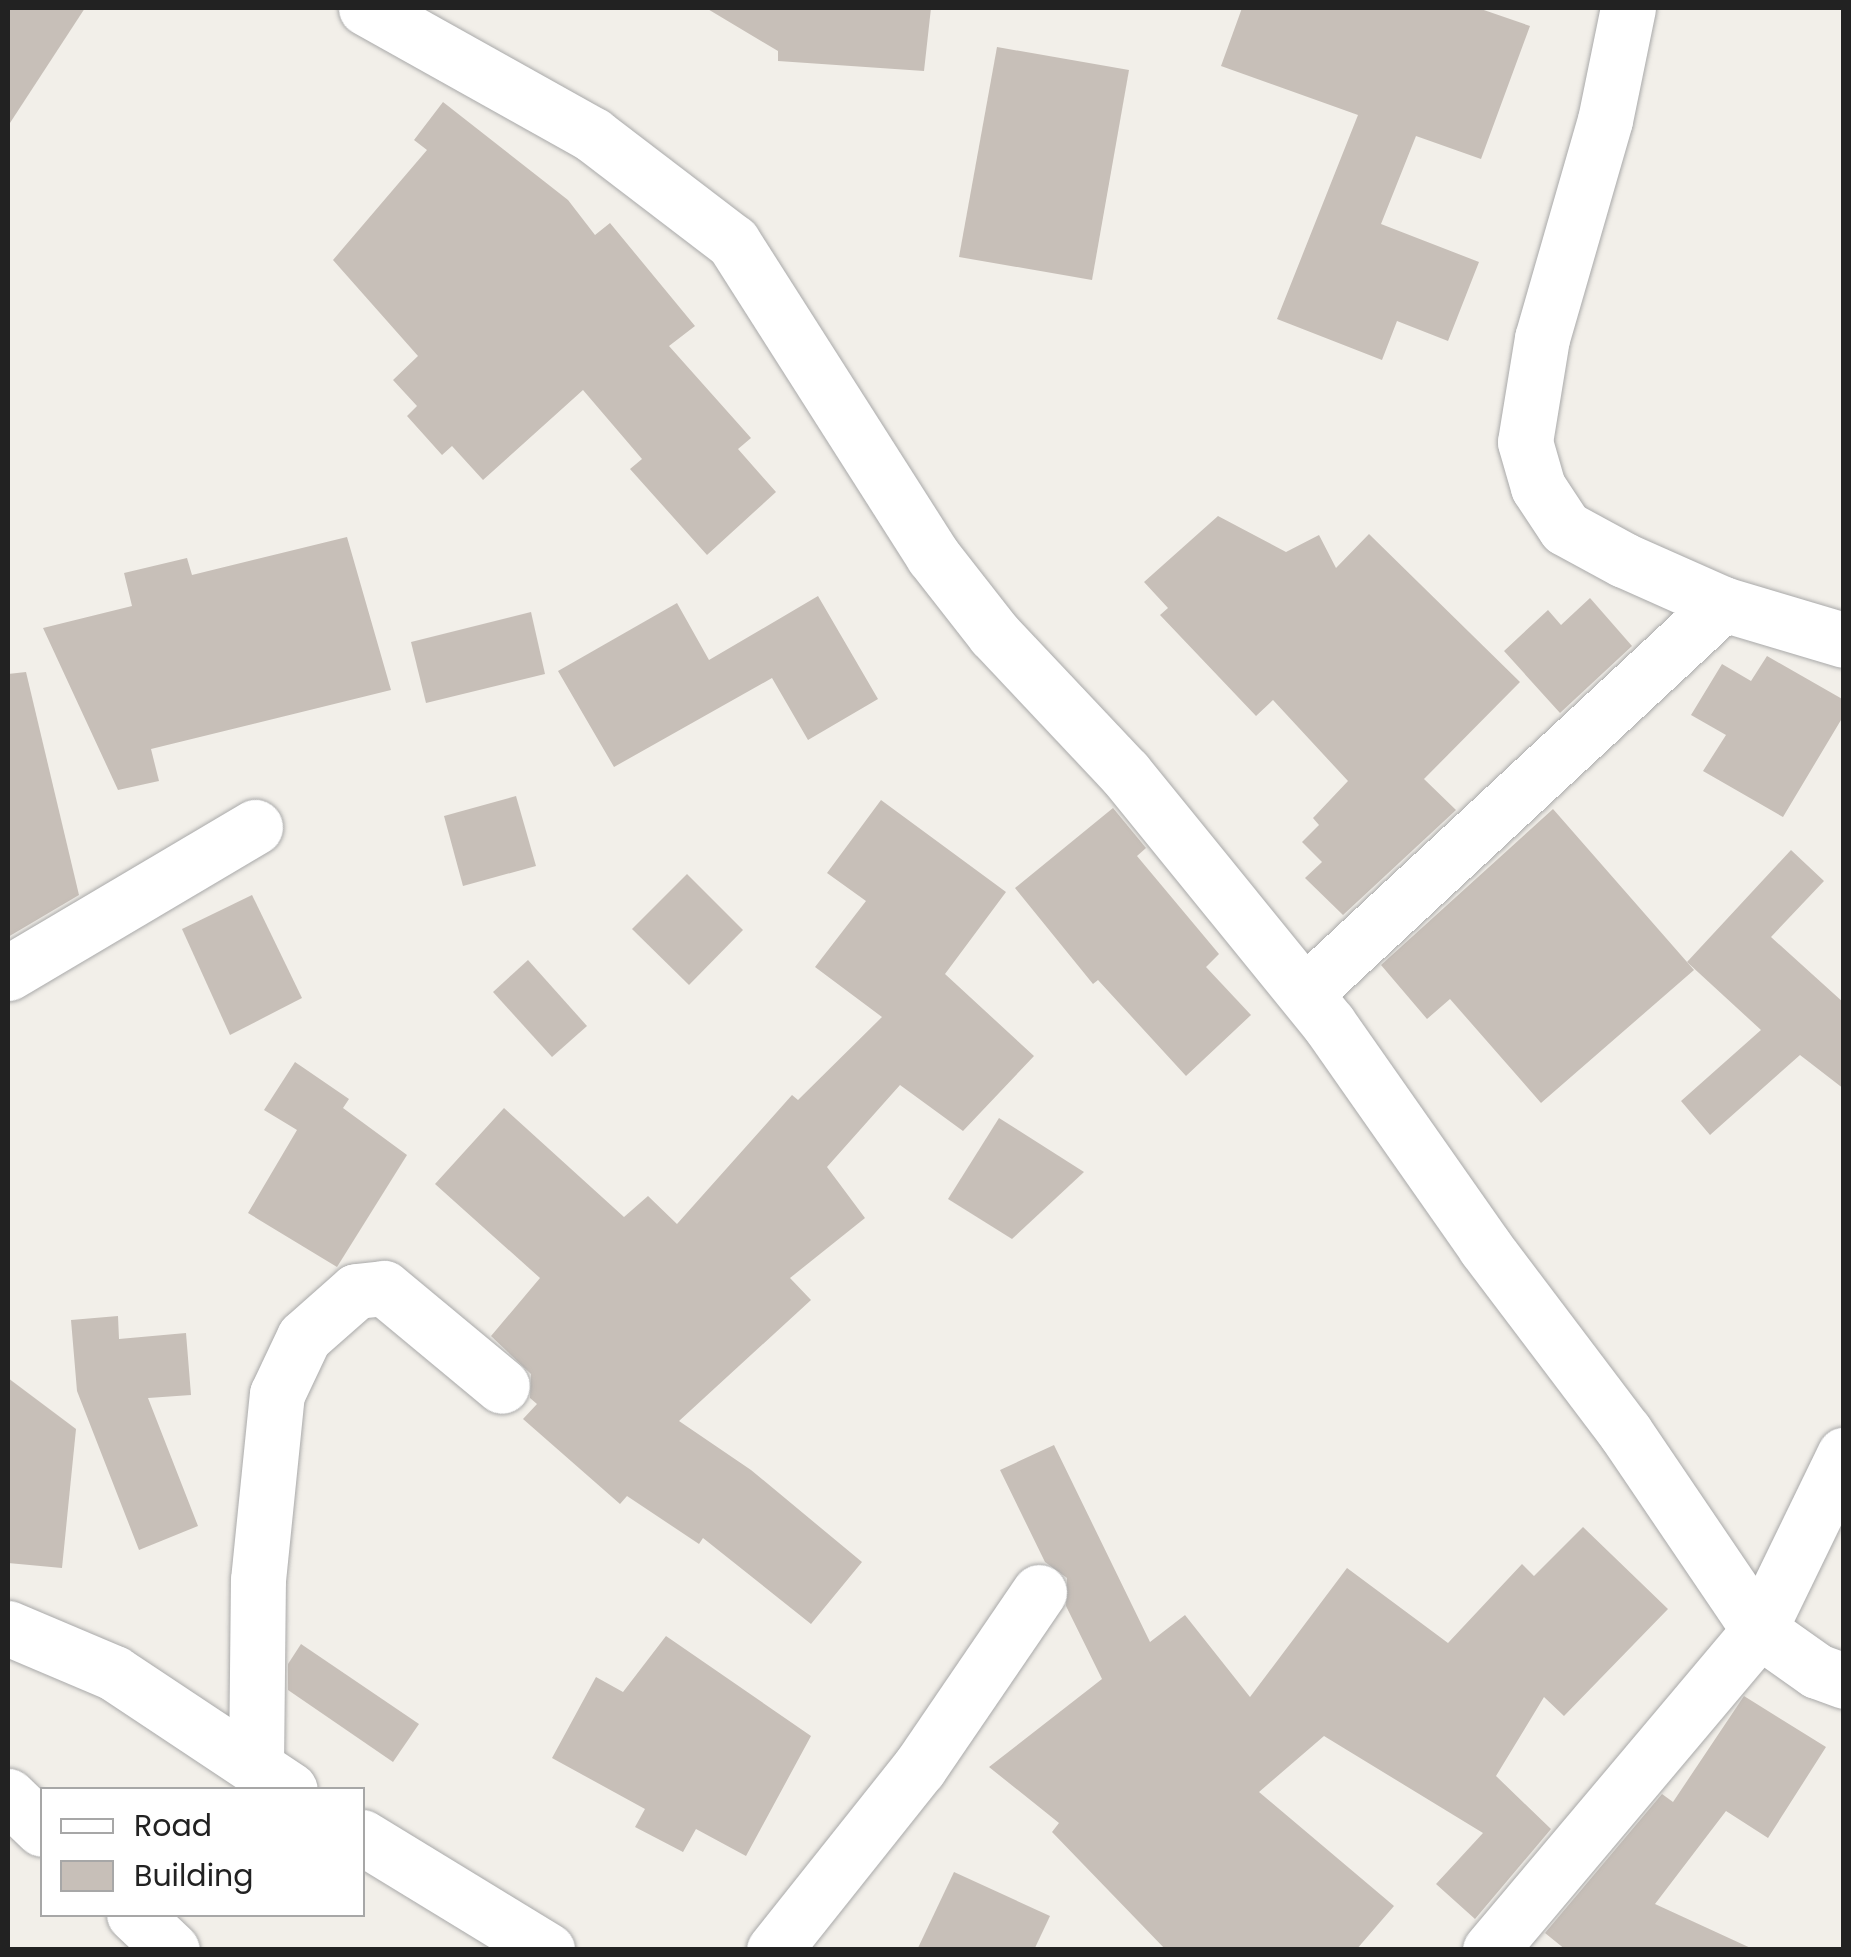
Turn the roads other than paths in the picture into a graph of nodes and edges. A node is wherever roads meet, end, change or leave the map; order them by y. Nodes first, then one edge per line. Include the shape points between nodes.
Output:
1 (366, 8) edge
2 (1628, 8) edge
3 (1723, 604) junction
4 (1844, 640) edge
5 (254, 827) dead end
6 (8, 973) edge
7 (1305, 993) junction
8 (502, 1386) dead end
9 (1844, 1455) edge
10 (1039, 1592) dead end
11 (8, 1628) edge
12 (1759, 1630) junction
13 (1844, 1681) edge
14 (273, 1778) edge
15 (8, 1796) edge
16 (40, 1827) edge
17 (365, 1839) edge
18 (137, 1917) edge
19 (172, 1950) edge
20 (547, 1950) edge
21 (774, 1950) edge
22 (1490, 1950) edge

1 - 7 street via 594,135 733,242 933,556 994,634 1125,773
2 - 3 street via 1605,120 1542,338 1524,442 1538,488 1565,528
3 - 4 street
3 - 7 street
5 - 6 street
7 - 12 street via 1625,1432
8 - 14 street via 384,1288 356,1291 304,1337 277,1394 258,1580
9 - 12 street
10 - 21 street via 918,1768
11 - 14 street via 114,1673
12 - 13 street via 1817,1672
12 - 22 street
15 - 16 street
17 - 20 street
18 - 19 street

